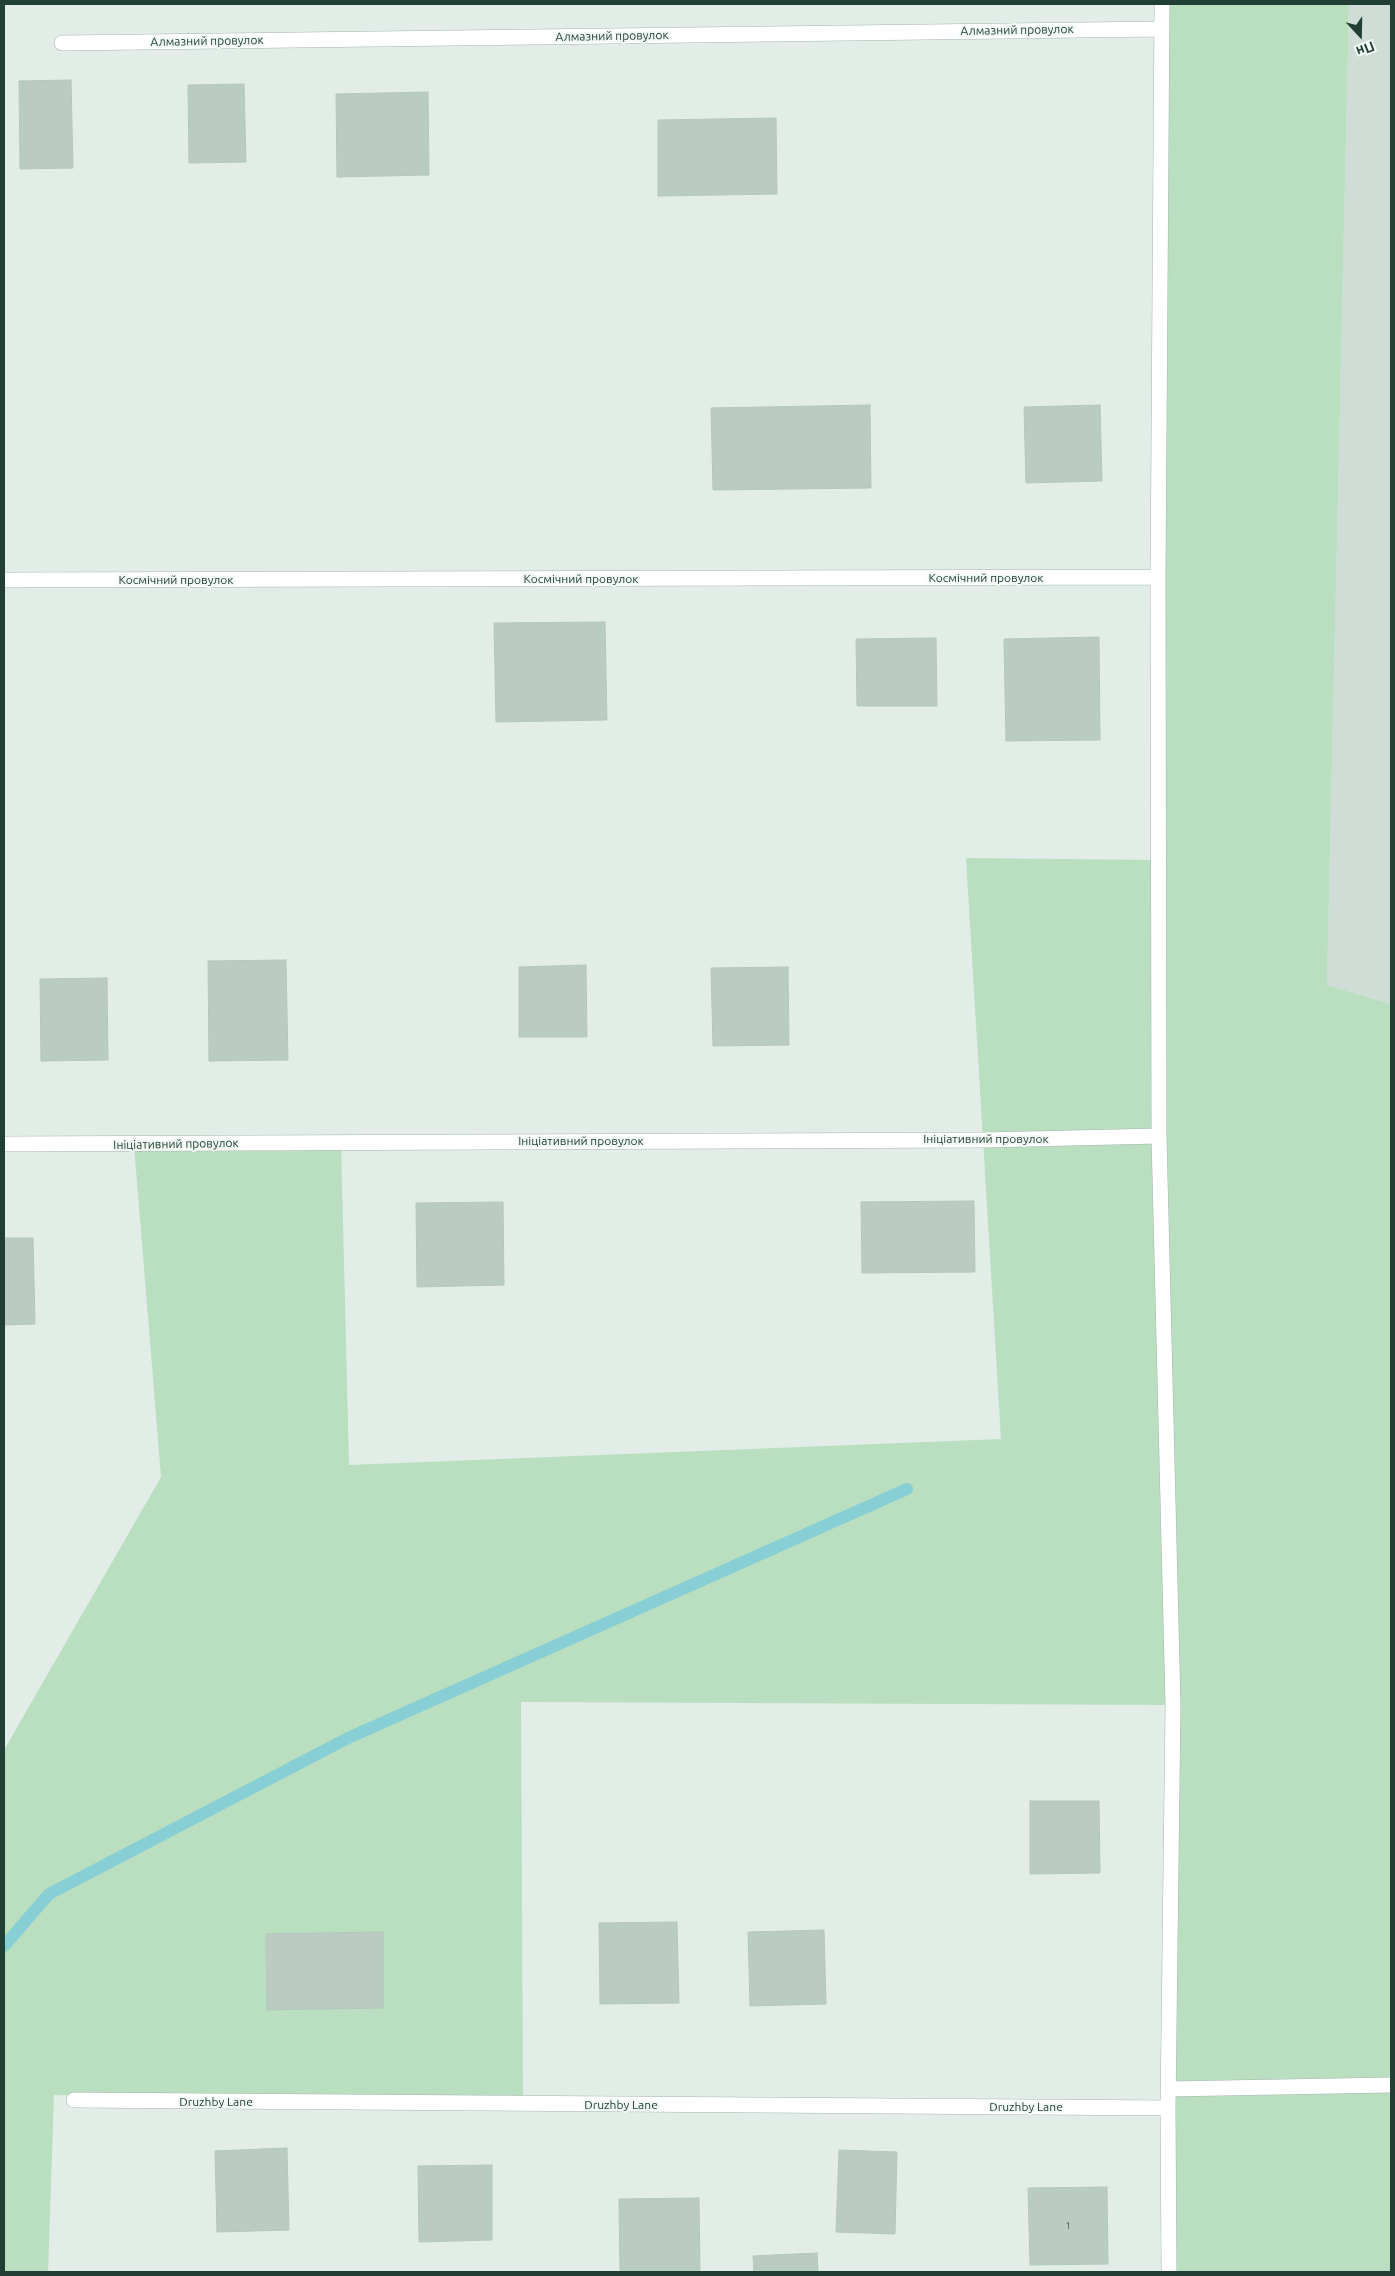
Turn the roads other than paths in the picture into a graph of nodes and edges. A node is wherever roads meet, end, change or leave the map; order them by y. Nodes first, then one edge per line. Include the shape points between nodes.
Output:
1 (1162, 4) edge
2 (1162, 29) junction
3 (62, 43) dead end
4 (1158, 577) junction
5 (4, 580) edge
6 (1159, 1136) junction
7 (4, 1144) edge
8 (1391, 2085) edge
9 (1168, 2089) junction
10 (74, 2100) dead end
11 (1168, 2108) junction
12 (1169, 2272) edge

1 - 2 street
2 - 3 street, Алмазний провулок
2 - 4 street
4 - 5 street, Космічний провулок
4 - 6 street
6 - 7 street, Ініціативний провулок via 984,1140
6 - 9 street via 1173,1705
8 - 9 street
9 - 11 street
10 - 11 street, Druzhby Lane
11 - 12 street

